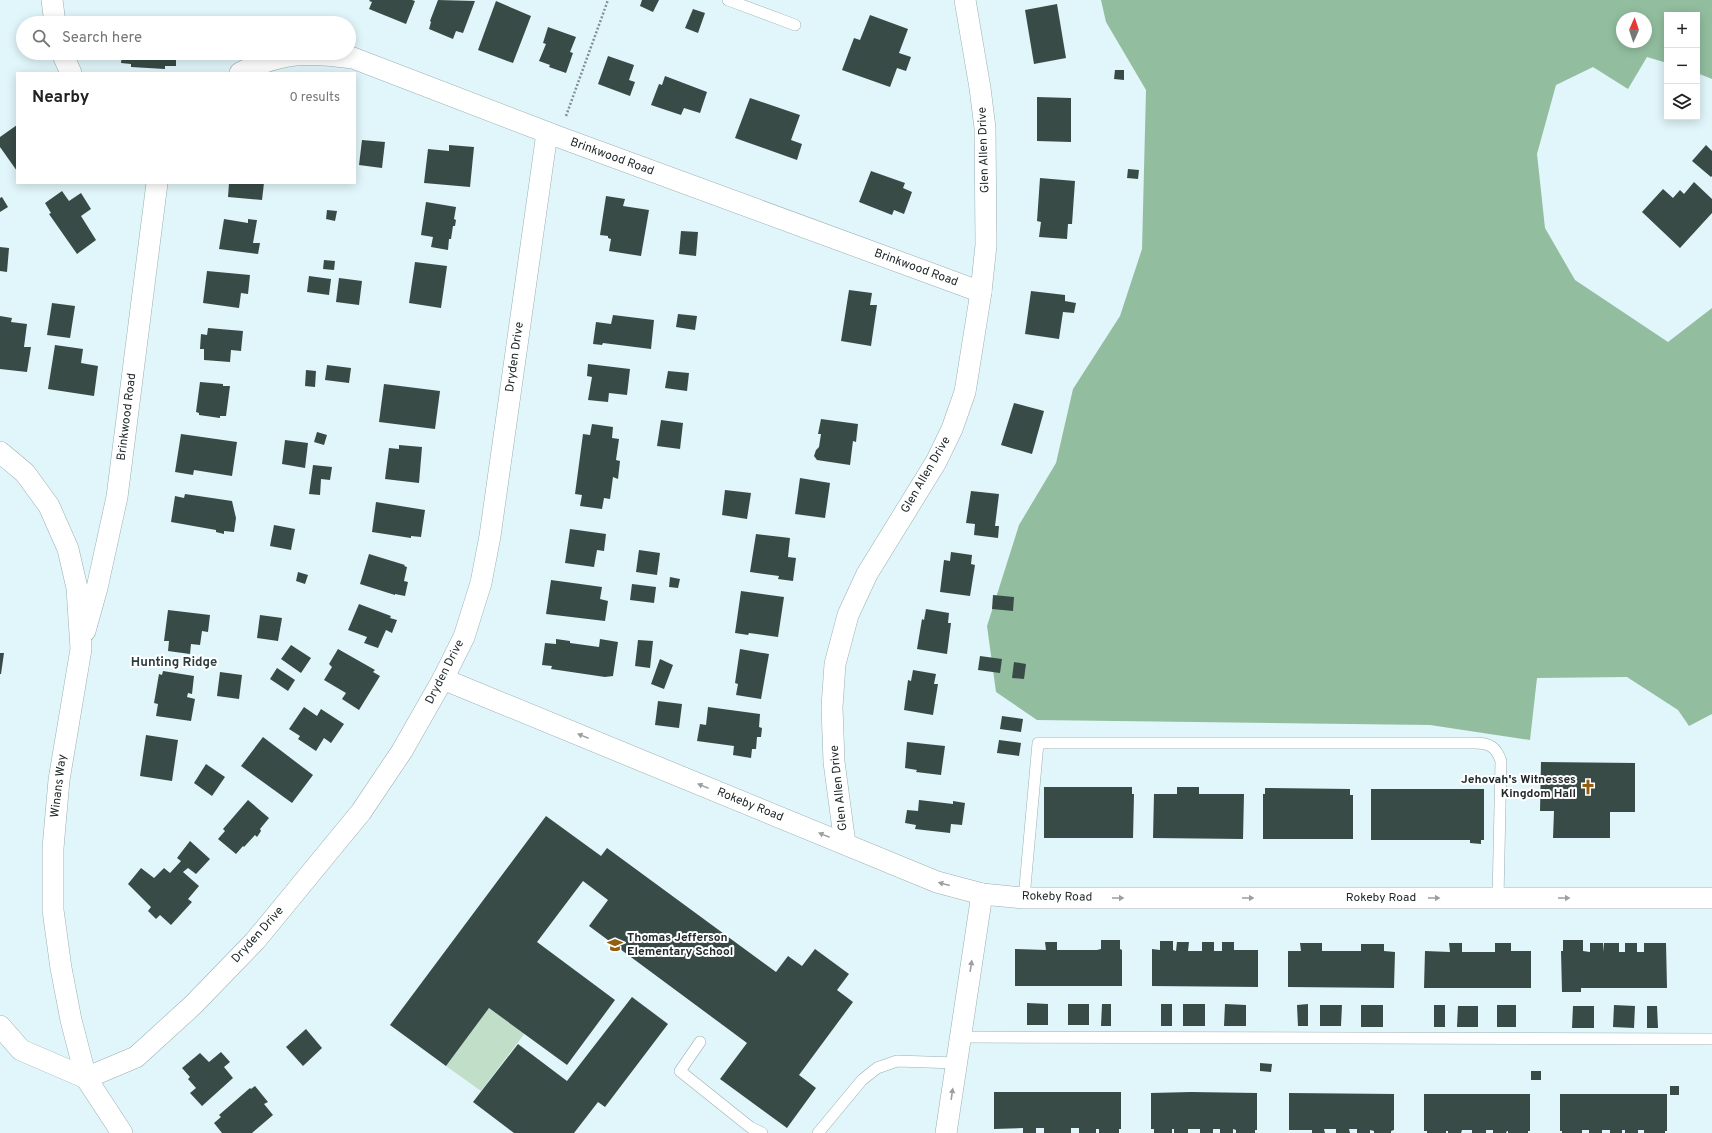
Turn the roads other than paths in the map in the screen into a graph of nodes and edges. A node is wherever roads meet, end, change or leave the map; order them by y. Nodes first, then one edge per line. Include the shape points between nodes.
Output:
1 (52, 0) edge
2 (728, 0) edge
3 (965, 0) edge
4 (54, 16) edge
5 (795, 25) dead end
6 (356, 59) edge
7 (65, 60) edge
8 (271, 60) edge
9 (71, 72) edge
10 (242, 72) edge
11 (553, 135) junction
12 (157, 184) edge
13 (981, 292) junction
14 (0, 452) edge
15 (81, 649) junction
16 (443, 679) junction
17 (845, 844) junction
18 (982, 894) junction
19 (1024, 898) junction
20 (1498, 898) junction
21 (1712, 898) edge
22 (0, 1026) edge
23 (960, 1038) junction
24 (1712, 1039) edge
25 (700, 1042) dead end
26 (956, 1063) junction
27 (86, 1078) junction
28 (122, 1133) edge
29 (762, 1133) edge
30 (818, 1133) edge
31 (946, 1133) edge

1 - 4 street
2 - 5 lane
3 - 13 street, Glen Allen Drive via 985,128 986,244
6 - 11 street, Brinkwood Road
7 - 9 street
8 - 10 street, Brinkwood Road
11 - 13 street, Brinkwood Road
11 - 16 street, Dryden Drive via 481,583 464,637
12 - 15 street, Brinkwood Road via 117,496
13 - 17 street, Glen Allen Drive via 965,392 952,429 936,462 867,574 848,615 835,664 832,707 834,762
14 - 15 street, Winans Way via 25,473 49,506 68,548 77,588
15 - 27 street, Winans Way via 59,780 53,848 53,910 61,968
17 -> 16 street, Rokeby Road
16 - 27 street, Dryden Drive via 402,751 361,812 255,940 193,1005 136,1057
18 -> 17 street, Rokeby Road via 937,882
18 - 19 street, Rokeby Road
23 -> 18 street
19 -> 20 street, Rokeby Road
19 - 20 lane via 1038,743 1485,743 1493,746 1501,761
20 -> 21 street, Rokeby Road
22 - 27 street via 21,1050
23 - 24 lane
23 - 26 street
25 - 29 lane via 680,1071 750,1127
26 - 30 lane via 897,1061 877,1068 862,1080
31 -> 26 street
27 - 28 street, Winans Way

